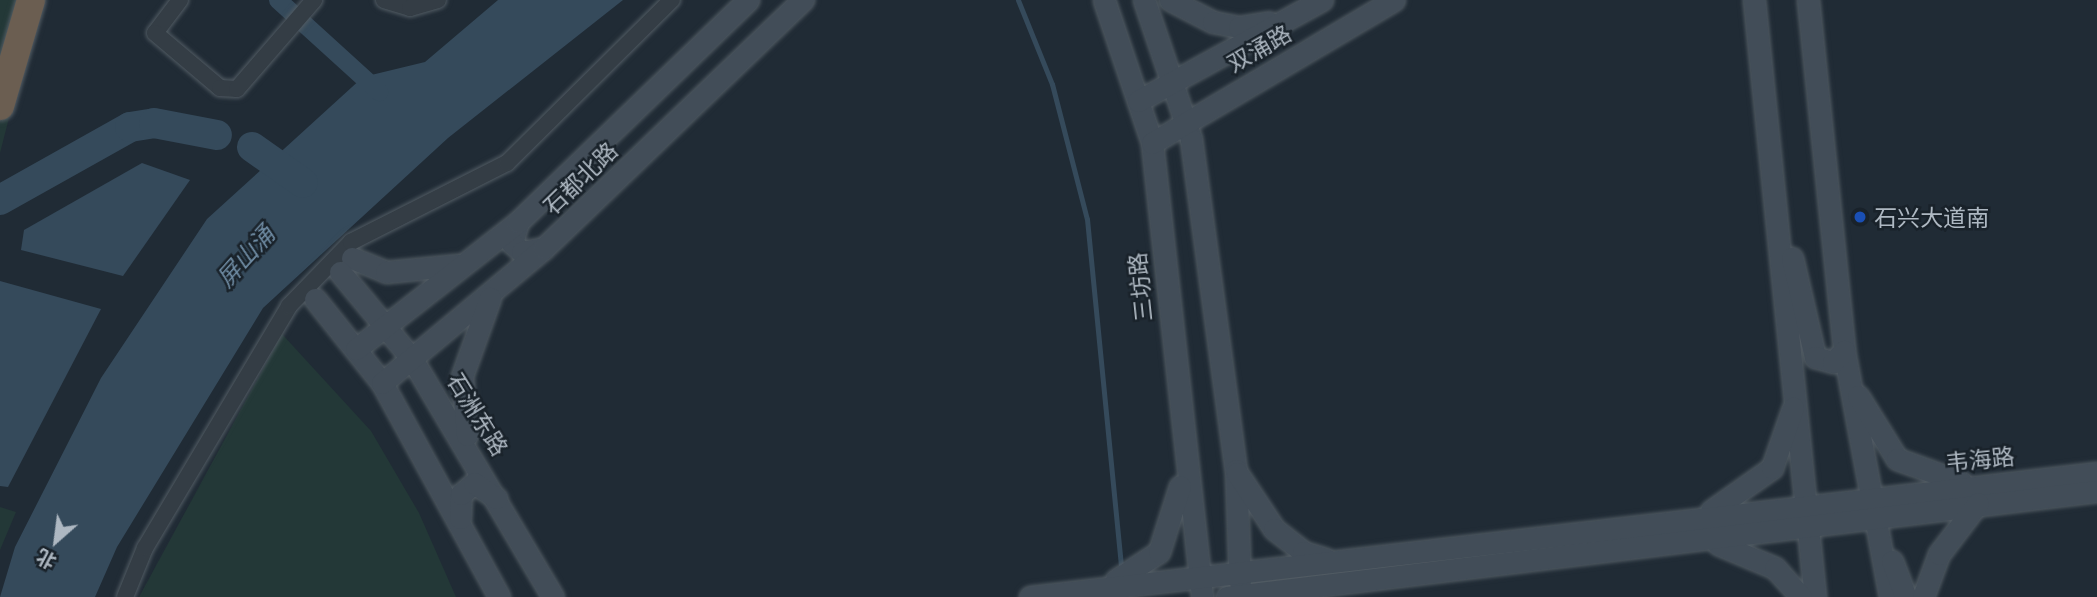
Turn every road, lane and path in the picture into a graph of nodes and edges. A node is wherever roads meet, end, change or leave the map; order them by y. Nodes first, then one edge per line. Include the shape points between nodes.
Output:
1 (31, 0) edge
2 (180, 0) edge
3 (314, 0) edge
4 (384, 0) edge
5 (438, 0) edge
6 (671, 0) edge
7 (748, 0) edge
8 (803, 0) edge
9 (1104, 0) edge
10 (1144, 0) edge
11 (1170, 0) edge
12 (1322, 0) edge
13 (1394, 0) edge
14 (1754, 0) edge
15 (1808, 0) edge
16 (1289, 18) junction
17 (1171, 82) junction
18 (1138, 101) junction
19 (0, 106) edge
20 (1187, 120) junction
21 (1152, 143) junction
22 (1777, 209) junction
23 (518, 222) junction
24 (544, 248) junction
25 (464, 264) junction
26 (491, 296) junction
27 (315, 299) dead end
28 (388, 325) junction
29 (356, 349) junction
30 (1844, 351) junction
31 (412, 359) junction
32 (1847, 374) junction
33 (382, 383) junction
34 (1796, 385) junction
35 (469, 445) junction
36 (1184, 463) junction
37 (1236, 470) junction
38 (2097, 473) edge
39 (2097, 491) edge
40 (1979, 495) junction
41 (1869, 498) junction
42 (498, 499) junction
43 (1810, 502) junction
44 (1698, 517) junction
45 (460, 518) junction
46 (1873, 522) junction
47 (1810, 528) junction
48 (1702, 542) junction
49 (1331, 561) junction
50 (1239, 570) junction
51 (1357, 582) junction
52 (1100, 587) junction
53 (1200, 587) edge
54 (555, 594) edge
55 (1238, 596) edge
56 (125, 597) edge
57 (499, 597) edge
58 (1039, 597) edge
59 (1337, 597) edge
60 (1801, 597) edge
61 (1815, 597) edge
62 (1890, 597) edge
63 (1906, 597) edge
64 (1923, 597) edge

1 - 19 highway
2 - 3 street via 155,33 220,88 237,89
4 - 5 street via 410,8
6 - 56 street via 507,163 351,242 289,306 145,548
7 - 23 main road, 石都北路
8 - 24 main road, 石都北路
9 - 18 main road, 三坊路
10 - 17 main road
11 - 16 main road via 1239,27
12 - 16 main road, 双涌路
13 - 20 main road, 双涌路
14 - 22 main road
15 - 30 main road
16 - 17 main road, 双涌路
17 - 18 main road, 双涌路
17 - 20 main road
18 - 21 main road, 三坊路
20 - 21 main road, 双涌路
20 - 37 main road
21 - 36 main road, 三坊路
22 - 30 main road via 1815,357 1833,362
22 - 34 main road
23 - 24 main road via 512,243 532,254
23 - 25 main road, 石都北路
24 - 26 main road, 石都北路
25 - 28 main road, 石都北路
25 - 28 main road, 石洲东路 via 407,273 346,265
26 - 31 main road, 石都北路
26 - 35 main road via 462,376
27 - 29 main road
28 - 29 main road, 石都北路
28 - 31 main road, 石洲东路
29 - 33 main road
30 - 32 main road
31 - 33 main road, 石都北路
31 - 35 main road, 石洲东路
32 - 40 main road via 1897,459
32 - 41 main road
33 - 45 main road
34 - 43 main road
34 - 44 main road via 1787,437 1772,468 1729,503
35 - 42 main road, 石洲东路
36 - 52 main road via 1173,523 1159,552 1148,565
36 - 53 main road, 三坊路
37 - 49 main road via 1274,529 1303,552
37 - 50 main road
38 - 40 main road, 韦海路
39 - 40 main road, 韦海路
40 - 41 main road, 韦海路
40 - 46 main road, 韦海路
40 - 64 main road via 1939,554
41 - 43 main road, 韦海路
41 - 46 main road
42 - 45 main road via 474,484 461,494
42 - 54 main road, 石洲东路
43 - 44 main road, 韦海路
43 - 47 main road
44 - 49 main road, 韦海路
45 - 57 main road
46 - 47 main road, 韦海路
46 - 62 main road
46 - 63 main road
47 - 48 main road, 韦海路
47 - 61 main road
48 - 51 main road, 韦海路
48 - 60 main road via 1758,556
49 - 50 main road, 韦海路
50 - 53 main road, 韦海路
50 - 55 main road
51 - 55 main road, 韦海路
51 - 59 main road
52 - 53 main road, 韦海路
52 - 58 main road

